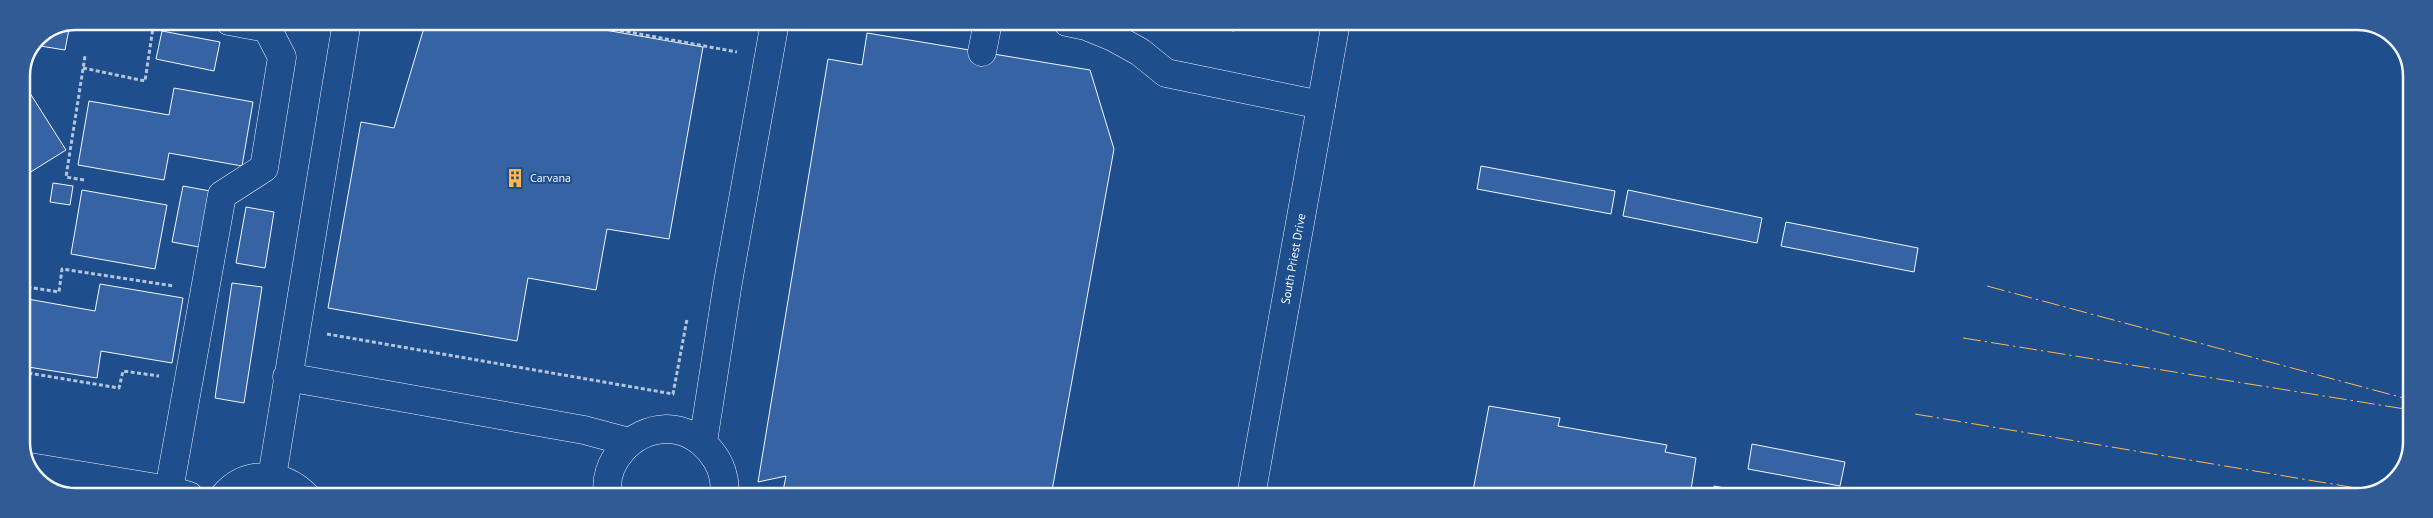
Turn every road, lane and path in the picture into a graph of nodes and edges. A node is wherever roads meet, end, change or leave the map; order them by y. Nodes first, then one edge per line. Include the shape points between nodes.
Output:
1 (153, 30) edge
2 (268, 30) edge
3 (346, 30) edge
4 (614, 30) edge
5 (775, 30) edge
6 (986, 30) edge
7 (1096, 30) edge
8 (1335, 30) edge
9 (740, 42) dead end
10 (738, 52) junction
11 (982, 52) dead end
12 (85, 56) dead end
13 (736, 62) dead end
14 (83, 68) junction
15 (1322, 105) junction
16 (84, 180) dead end
17 (30, 287) edge
18 (205, 290) junction
19 (688, 316) dead end
20 (296, 329) junction
21 (30, 373) edge
22 (287, 377) junction
23 (189, 380) junction
24 (629, 442) junction
25 (703, 442) junction
26 (38, 468) edge
27 (272, 477) junction
28 (150, 488) edge
29 (179, 488) edge
30 (234, 488) edge
31 (298, 488) edge
32 (608, 488) edge
33 (724, 488) edge
34 (1252, 488) edge

1 - 14 path via 145,81
2 - 18 main road via 282,57 264,168 222,195
3 - 20 main road
4 - 10 path
5 - 25 main road via 728,282
6 - 11 main road
7 - 15 main road via 1140,52 1166,73
8 - 15 main road, South Priest Drive
9 - 10 path
10 - 13 path
12 - 14 path
14 - 16 path via 66,177
15 - 34 main road, South Priest Drive
17 - 18 path via 58,292 62,269
18 - 23 main road
19 - 20 path via 673,394
20 - 22 main road
21 - 23 path via 118,388 123,371
22 - 24 main road via 584,430
22 - 27 main road
23 - 29 main road
24 - 25 main road via 646,433 666,429 685,432
24 - 32 main road via 616,456 608,474
25 - 33 main road via 716,457 723,474
26 - 28 main road
27 - 30 main road via 244,480
27 - 31 main road

